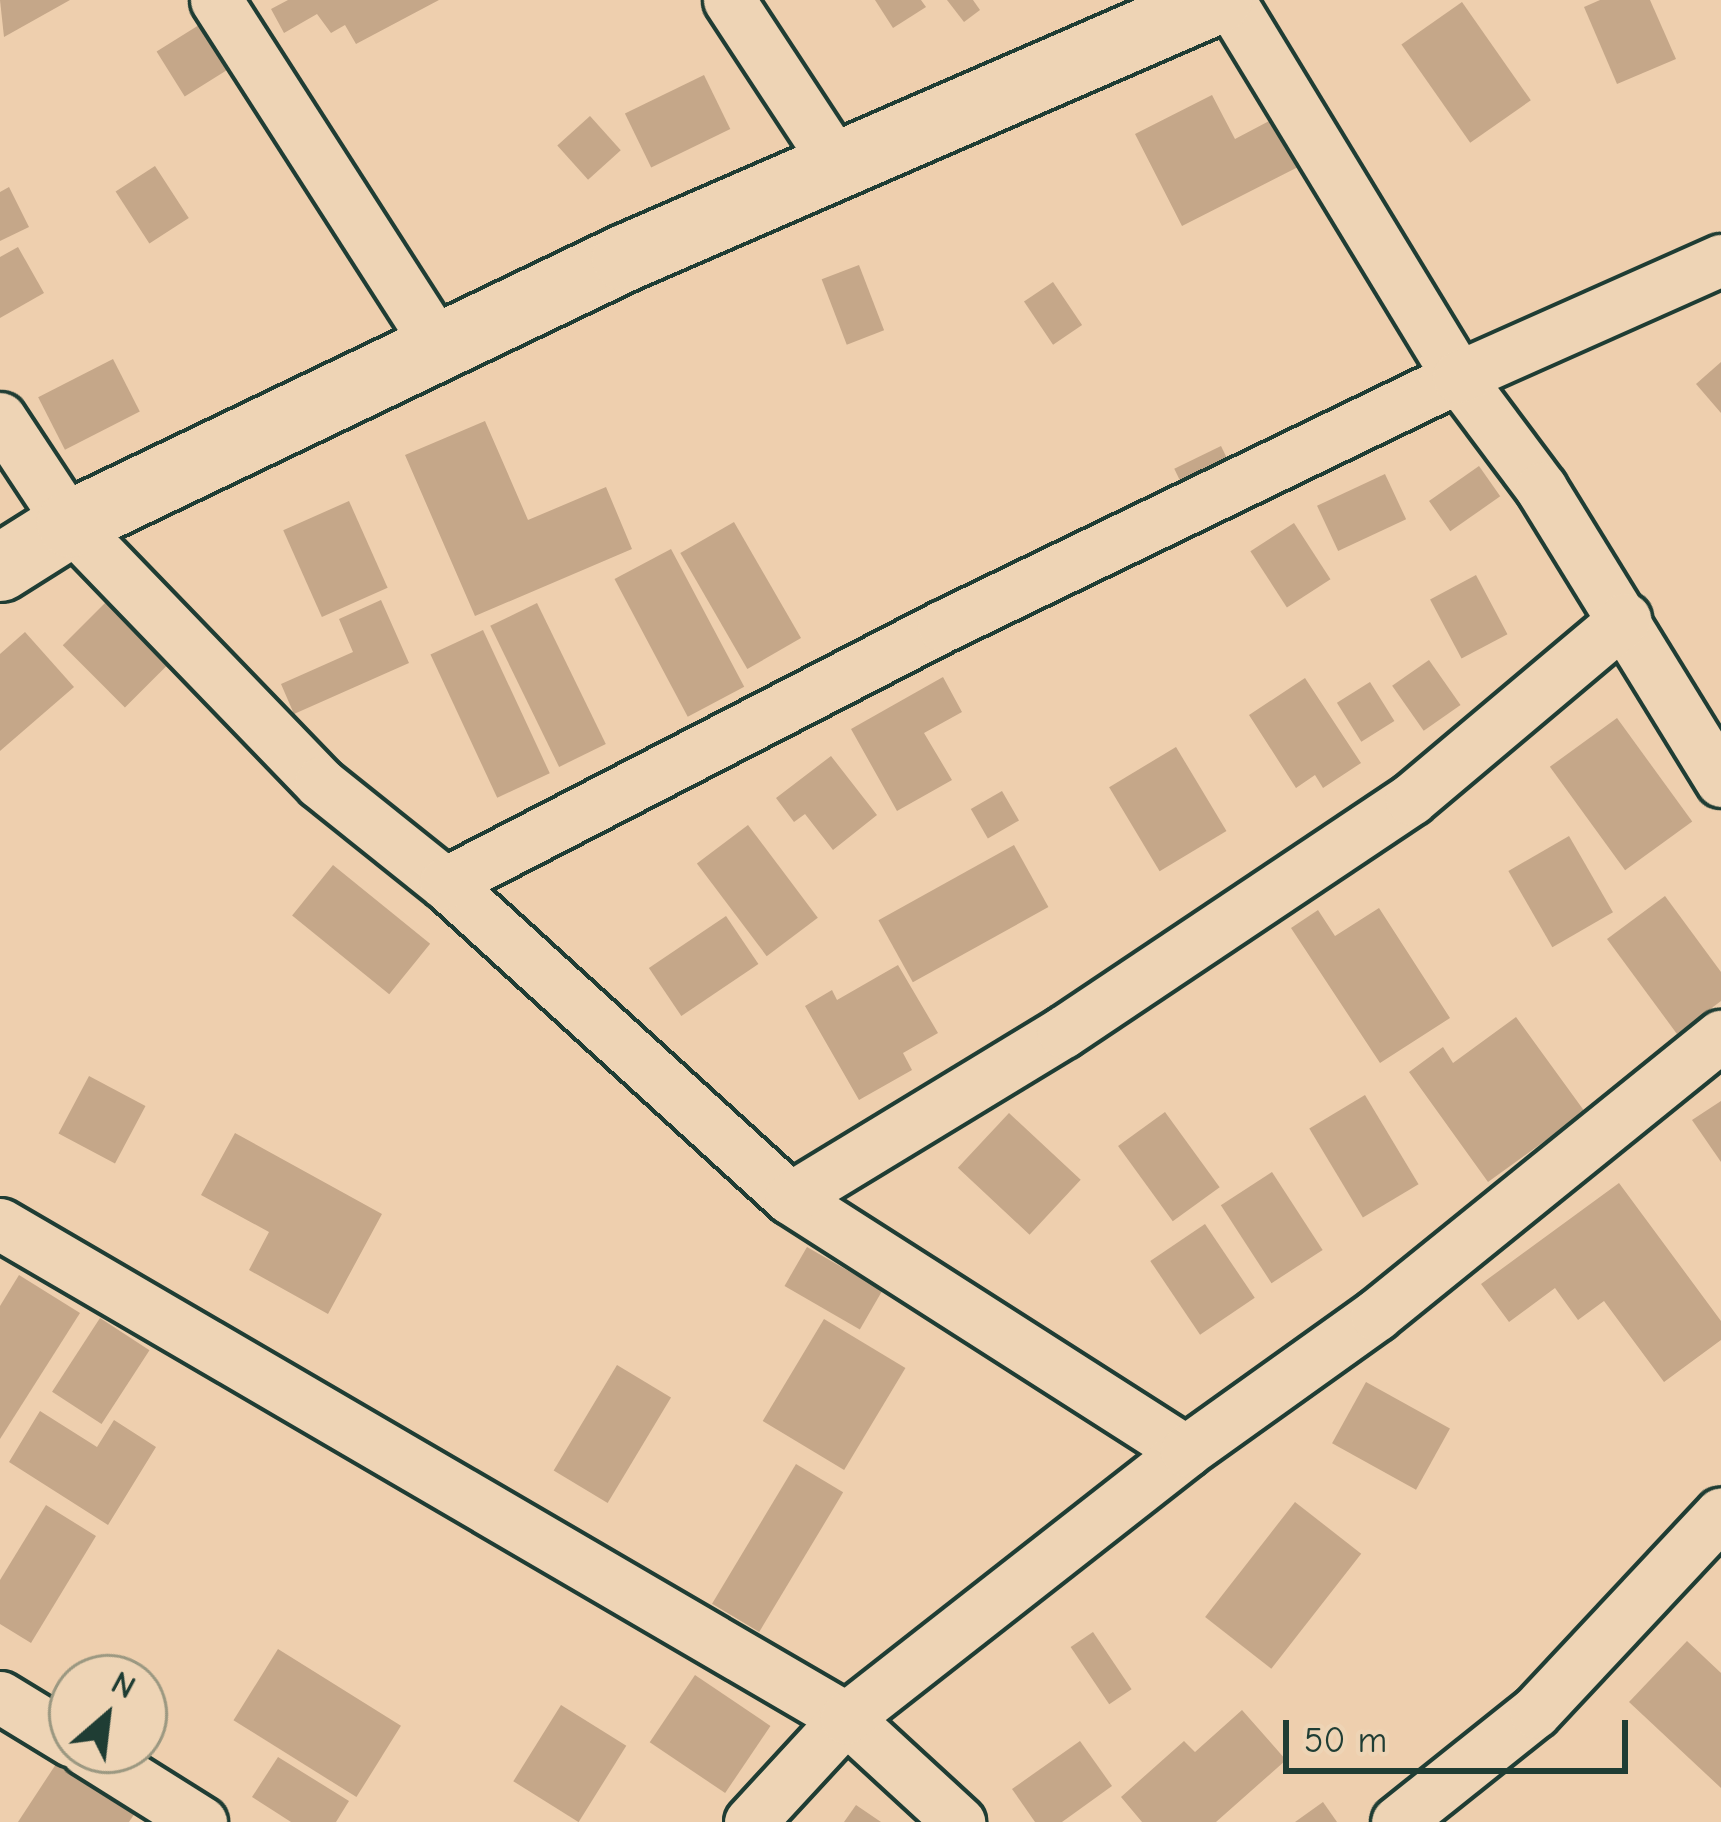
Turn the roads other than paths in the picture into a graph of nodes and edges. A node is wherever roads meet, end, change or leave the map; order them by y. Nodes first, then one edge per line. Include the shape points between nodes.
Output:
1 (216, 0) edge
2 (729, 0) edge
3 (1218, 0) edge
4 (1229, 0) edge
5 (838, 166) junction
6 (1721, 260) edge
7 (441, 350) junction
8 (1458, 377) junction
9 (0, 418) edge
10 (70, 524) junction
11 (0, 568) edge
12 (1625, 620) junction
13 (1721, 781) edge
14 (445, 883) junction
15 (1721, 1036) edge
16 (790, 1198) junction
17 (0, 1224) edge
18 (1186, 1451) junction
19 (1721, 1513) edge
20 (0, 1696) edge
21 (846, 1718) junction
22 (48, 1727) edge
23 (124, 1774) edge
24 (201, 1822) edge
25 (750, 1822) edge
26 (959, 1822) edge
27 (1397, 1822) edge

1 - 7 street
2 - 5 street
3 - 5 street
4 - 8 street
5 - 7 street via 625,258
6 - 8 street
7 - 10 street
8 - 12 street
8 - 14 street via 943,626
9 - 10 street
10 - 11 street
10 - 14 street via 320,783
12 - 13 street
12 - 16 street via 1411,799 1063,1032
14 - 16 street
15 - 18 street via 1376,1315
16 - 18 street
17 - 21 street
18 - 21 street
19 - 27 street via 1535,1712
20 - 22 street
21 - 25 street
21 - 26 street
23 - 24 street

